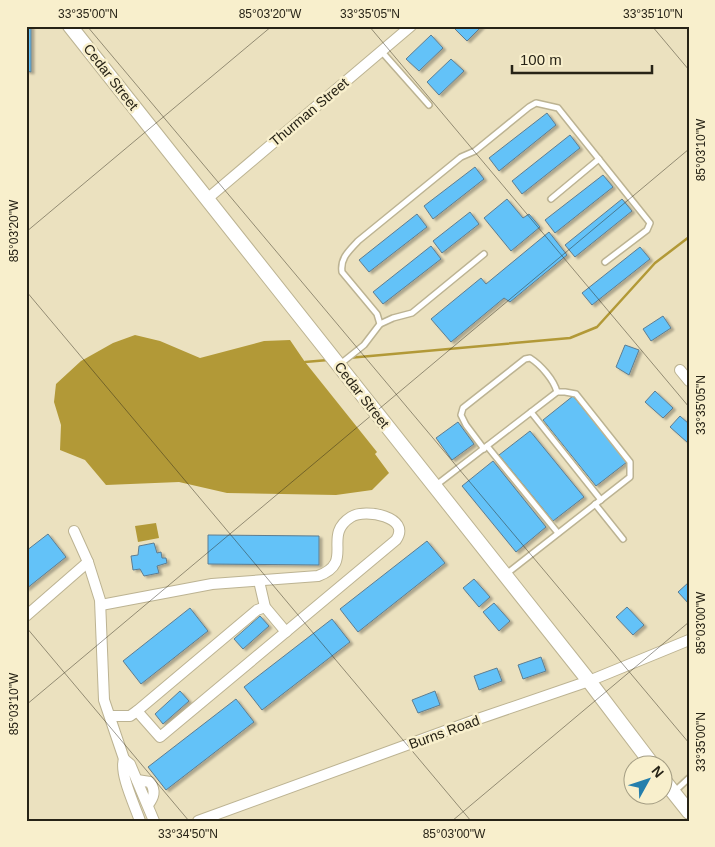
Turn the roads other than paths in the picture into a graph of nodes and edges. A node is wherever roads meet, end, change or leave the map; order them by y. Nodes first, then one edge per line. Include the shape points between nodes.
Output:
1 (70, 26) edge
2 (411, 26) edge
3 (382, 52) junction
4 (429, 105) dead end
5 (599, 160) junction
6 (207, 199) junction
7 (551, 200) dead end
8 (484, 254) dead end
9 (606, 262) dead end
10 (380, 324) junction
11 (338, 365) junction
12 (680, 370) dead end
13 (689, 381) edge
14 (557, 392) junction
15 (531, 412) junction
16 (486, 447) junction
17 (434, 487) junction
18 (601, 500) junction
19 (595, 504) junction
20 (74, 531) dead end
21 (558, 534) junction
22 (623, 538) dead end
23 (88, 562) junction
24 (505, 576) junction
25 (259, 581) junction
26 (100, 605) junction
27 (265, 607) junction
28 (26, 616) edge
29 (286, 632) junction
30 (689, 640) edge
31 (589, 681) junction
32 (137, 711) junction
33 (110, 716) junction
34 (644, 754) edge
35 (124, 759) junction
36 (689, 778) edge
37 (137, 780) junction
38 (127, 784) junction
39 (672, 790) edge
40 (674, 793) junction
41 (689, 812) edge
42 (140, 821) edge
43 (154, 821) edge
44 (198, 821) edge

1 - 6 street, Cedar Street
2 - 3 street, Thurman Street
3 - 4 lane
3 - 6 street, Thurman Street
5 - 7 lane
5 - 9 lane via 650,223 647,230
5 - 10 lane via 558,108 536,104 529,107 475,151 461,158 345,255 340,264 342,272 377,314
6 - 11 street, Cedar Street
8 - 10 lane via 412,312
10 - 11 lane via 364,345
11 - 17 street, Cedar Street
12 - 13 street
14 - 15 lane
14 - 16 lane via 536,362 525,359 463,408 461,415 466,425
14 - 18 lane via 576,394 630,462 630,476
15 - 16 lane
15 - 18 lane
16 - 17 lane
16 - 21 lane
17 - 24 street, Cedar Street
18 - 19 lane
19 - 21 lane
19 - 22 lane
20 - 23 street
21 - 24 lane
23 - 26 street
23 - 28 street
24 - 31 street, Cedar Street
25 - 26 street via 212,584
25 - 27 street
25 - 29 street via 318,576 328,572 338,558 337,536 340,529 354,515 365,512 378,514 398,525 400,535 396,540
26 - 33 street via 104,700
27 - 29 street
27 - 32 street via 257,610
29 - 32 street via 160,737
30 - 31 street, Burns Road
31 - 34 street, Cedar Street
31 - 44 street, Burns Road
32 - 33 street via 130,716
33 - 35 street
35 - 37 street
35 - 38 street via 122,765
36 - 40 lane
37 - 38 lane
37 - 43 street
38 - 42 street
39 - 40 street
40 - 41 street

